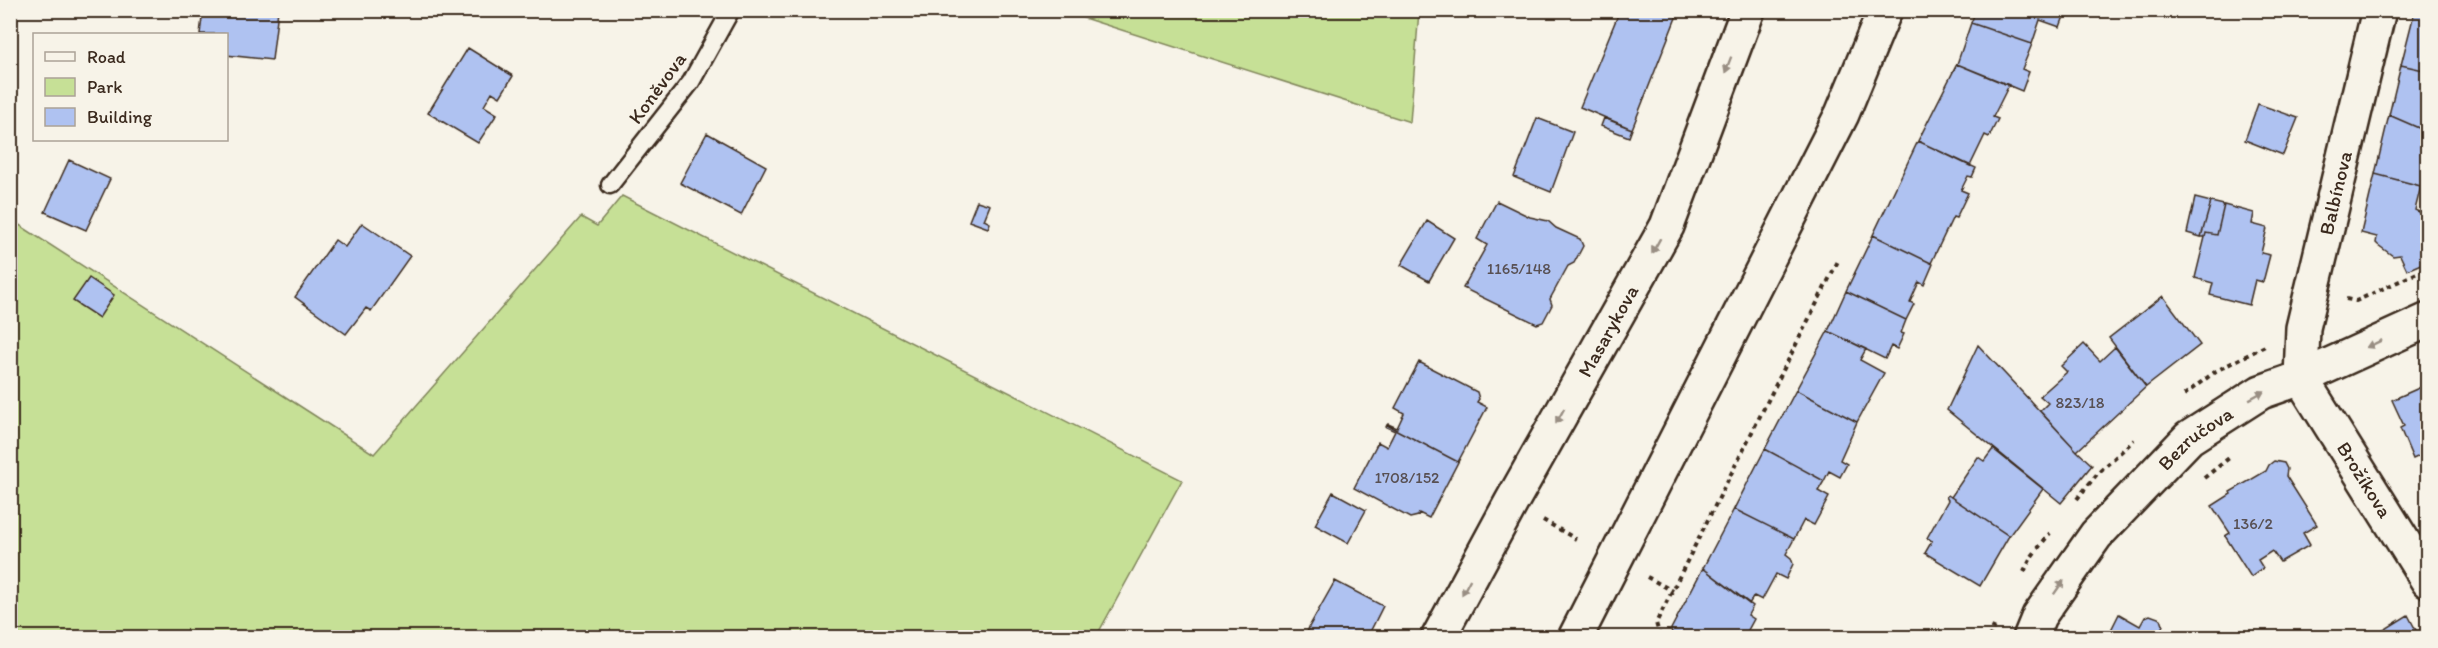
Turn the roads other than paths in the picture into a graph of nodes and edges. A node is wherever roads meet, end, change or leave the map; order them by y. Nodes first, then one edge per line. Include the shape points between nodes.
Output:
1 (731, 10) edge
2 (1748, 10) edge
3 (1885, 10) edge
4 (2379, 10) edge
5 (610, 185) dead end
6 (2427, 320) edge
7 (2301, 378) junction
8 (2427, 581) edge
9 (1583, 634) edge
10 (1438, 638) edge
11 (2030, 638) edge

1 - 5 lane, Koněvova via 691,82
2 -> 10 street, Masarykova via 1667,226
3 - 9 street via 1842,114
4 - 7 street, Balbínova via 2303,328
6 -> 7 street, Bezručova
7 - 8 street, Brožíkova
11 -> 7 street, Bezručova via 2039,616 2096,535 2189,438 2261,392

